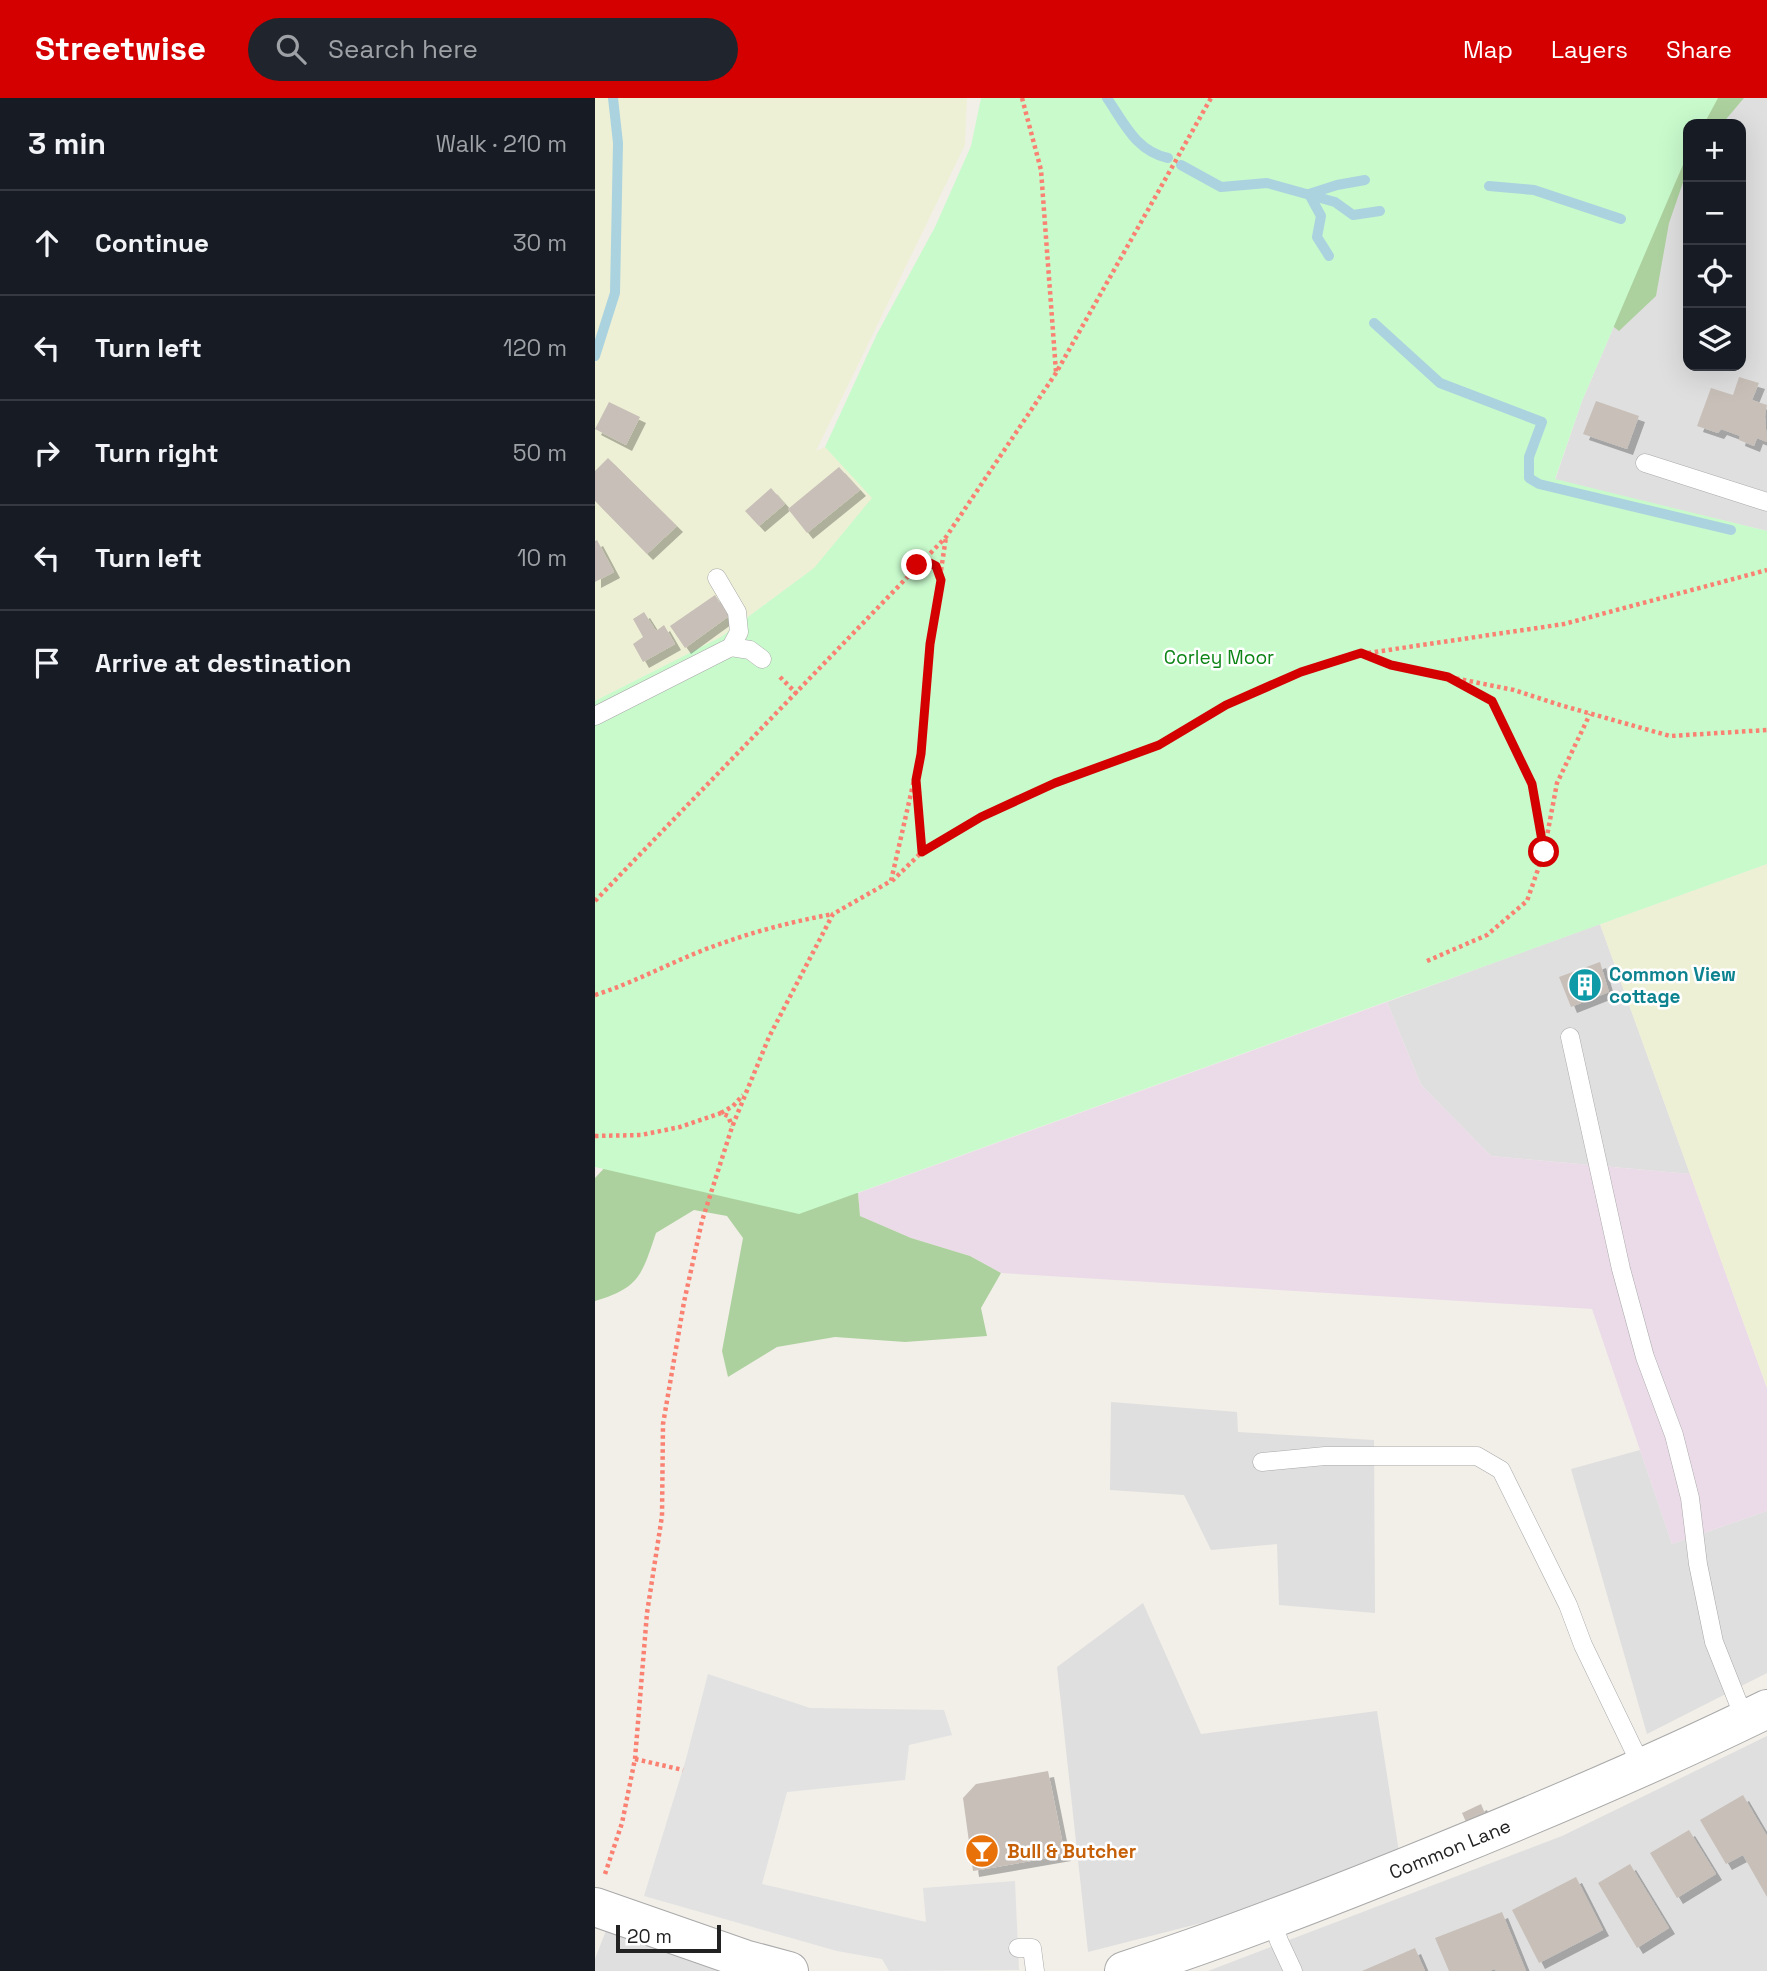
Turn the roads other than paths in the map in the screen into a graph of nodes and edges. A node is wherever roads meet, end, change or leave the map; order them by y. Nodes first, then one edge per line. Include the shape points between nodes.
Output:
1 (1645, 463) dead end
2 (1767, 502) edge
3 (717, 578) dead end
4 (730, 647) junction
5 (762, 659) dead end
6 (595, 716) edge
7 (1570, 1037) dead end
8 (1262, 1462) dead end
9 (1756, 1714) edge
10 (1642, 1767) junction
11 (598, 1895) edge
12 (1272, 1920) junction
13 (1018, 1948) dead end
14 (1178, 1962) edge
15 (789, 1971) edge
16 (1035, 1971) edge
17 (1124, 1971) edge
18 (1293, 1971) edge

1 - 2 lane
3 - 4 lane via 737,612 739,632
4 - 5 lane via 750,650
4 - 6 lane
7 - 9 lane via 1621,1269 1690,1498 1714,1642
8 - 10 lane via 1325,1456 1477,1456 1501,1470
9 - 10 street, Common Lane
10 - 12 street, Common Lane
11 - 15 street via 744,1959
12 - 14 street, Common Lane
12 - 18 lane
13 - 16 lane via 1032,1948
14 - 17 street, Common Lane

